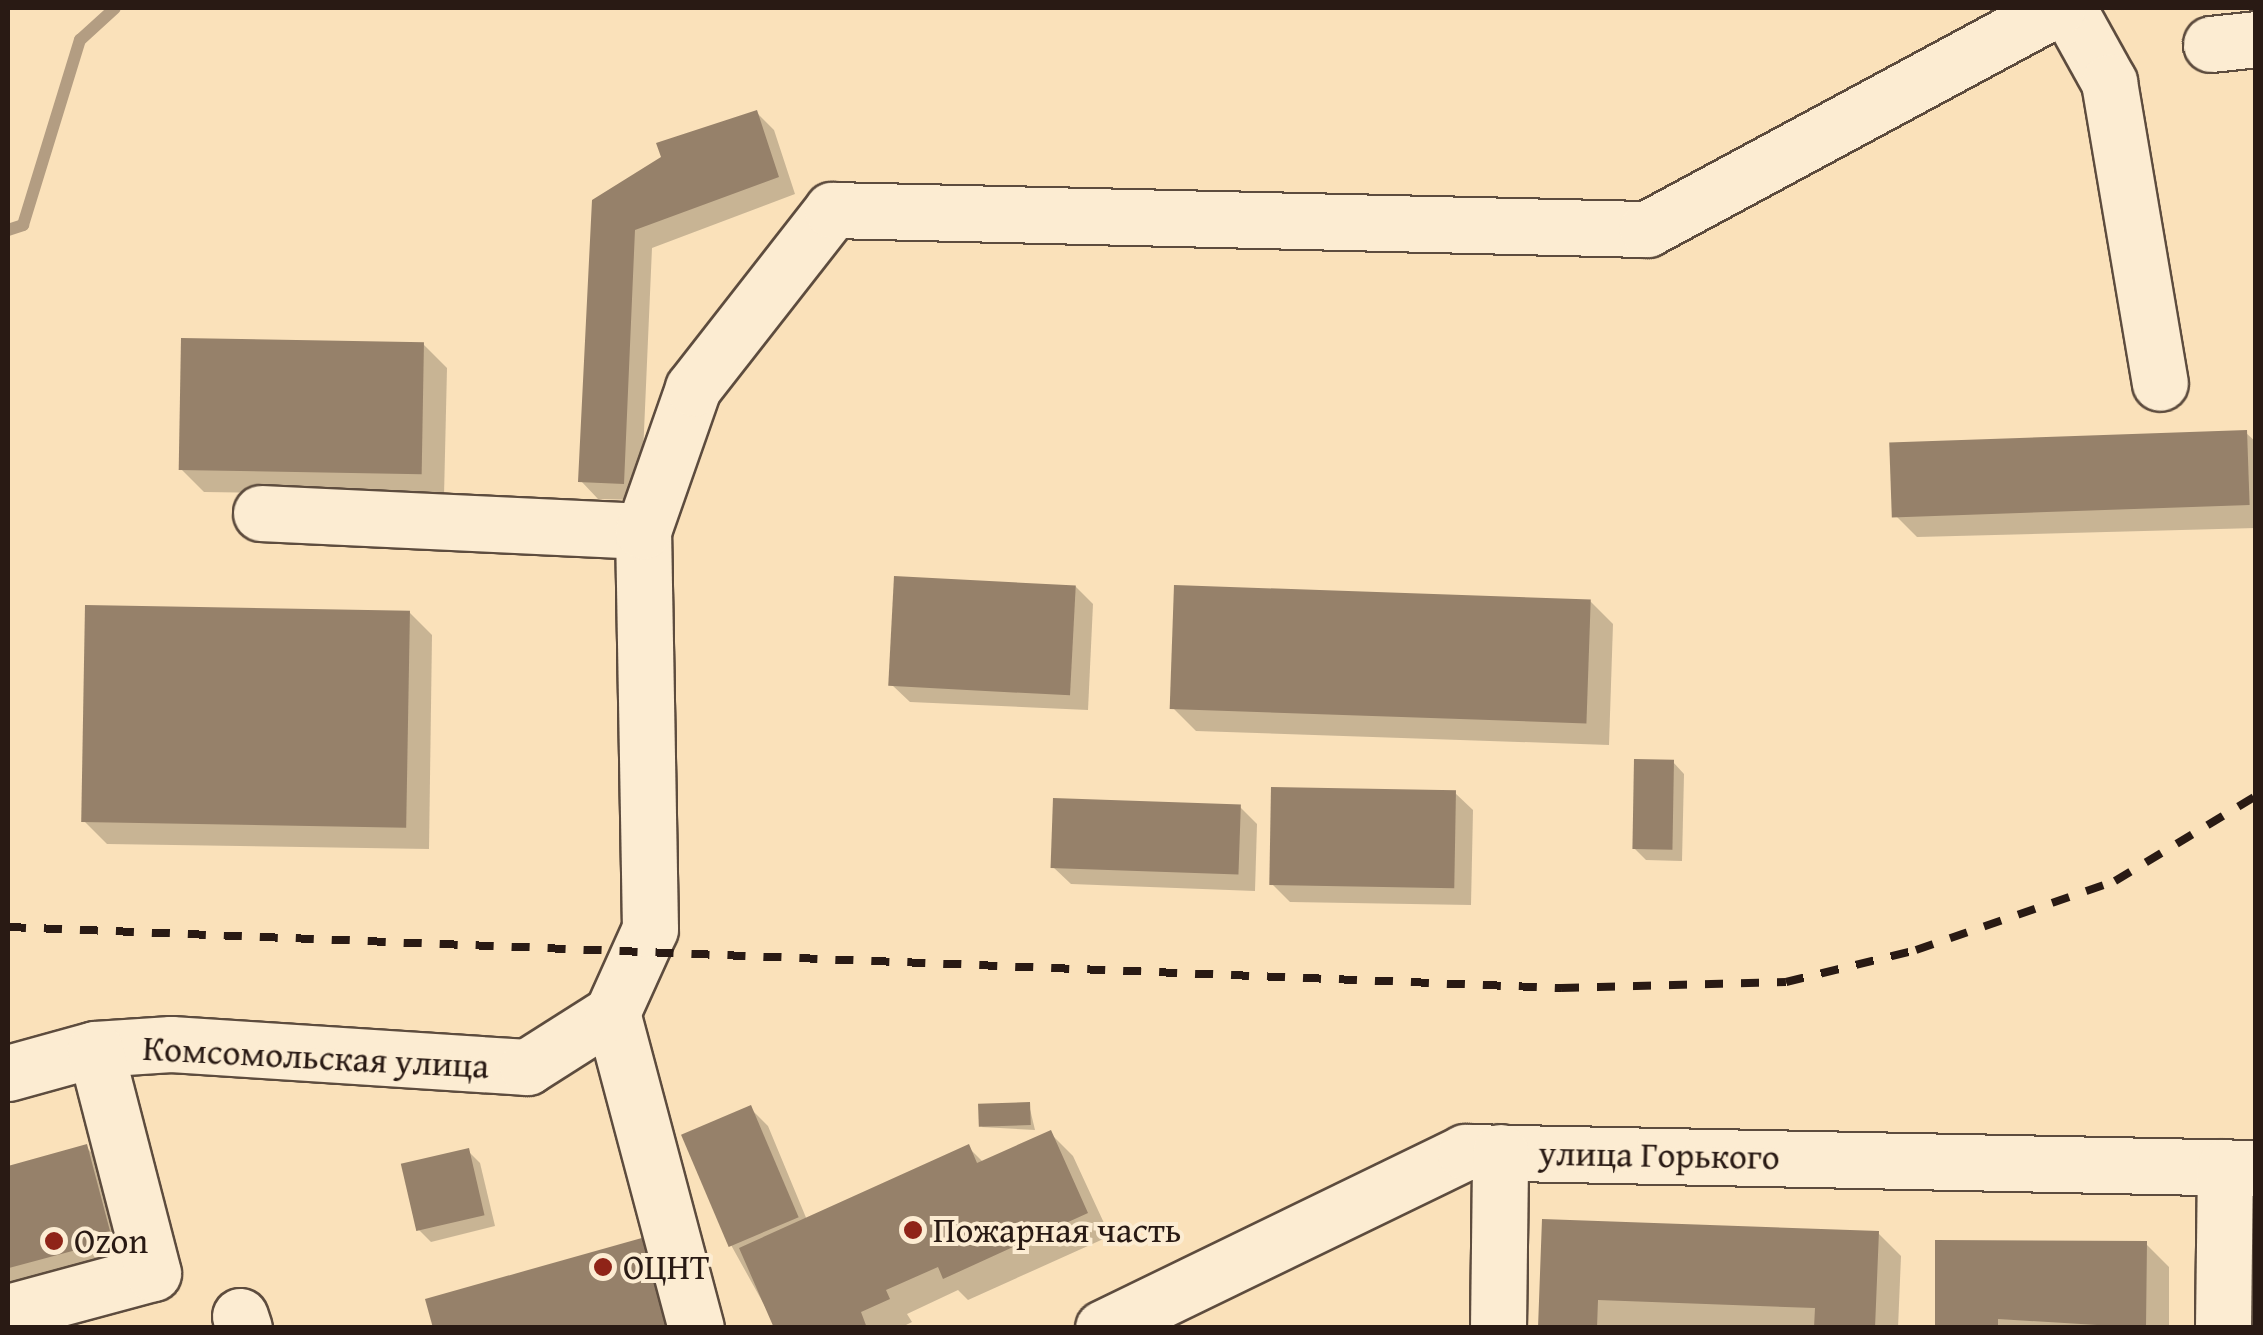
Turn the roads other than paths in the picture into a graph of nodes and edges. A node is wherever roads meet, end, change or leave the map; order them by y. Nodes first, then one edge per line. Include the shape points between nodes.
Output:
1 (2057, 8) edge
2 (2068, 8) edge
3 (2160, 383) dead end
4 (261, 512) dead end
5 (642, 530) junction
6 (612, 1013) junction
7 (96, 1049) junction
8 (8, 1073) edge
9 (1500, 1152) junction
10 (2240, 1168) edge
11 (8, 1312) edge
12 (696, 1328) edge
13 (1104, 1328) edge
14 (1498, 1328) edge
15 (2223, 1328) edge

1 - 5 street via 1646,229 832,210 754,298 692,388
2 - 3 street via 2109,82
4 - 5 street
5 - 6 street via 650,929
6 - 7 street, Комсомольская улица via 528,1067 171,1044
6 - 12 street
7 - 8 street, Комсомольская улица
7 - 11 street via 153,1273
9 - 10 street, улица Горького
9 - 13 street, улица Горького via 1466,1152
9 - 14 street
10 - 15 street

